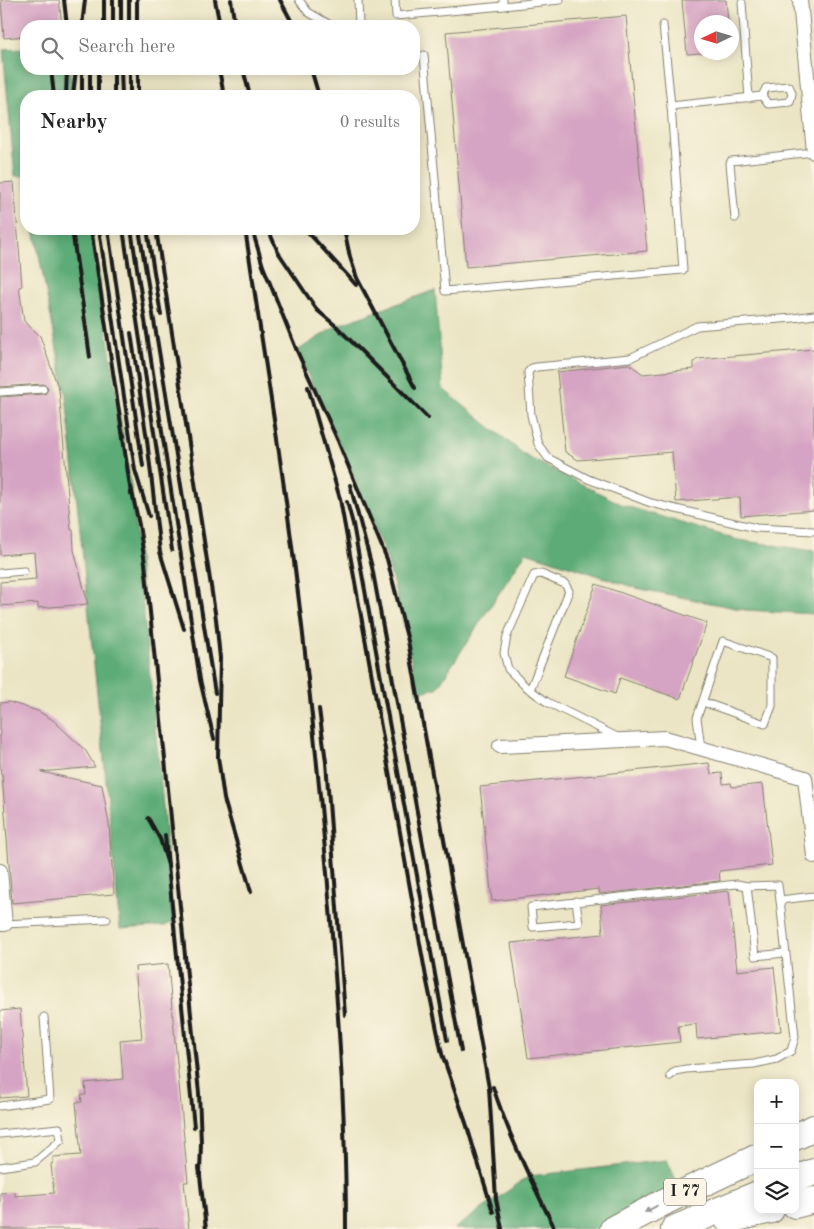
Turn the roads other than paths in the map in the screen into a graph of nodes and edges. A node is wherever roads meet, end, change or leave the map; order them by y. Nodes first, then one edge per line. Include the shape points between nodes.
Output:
1 (299, 0) edge
2 (358, 0) edge
3 (395, 0) edge
4 (560, 0) edge
5 (800, 0) edge
6 (503, 3) edge
7 (742, 3) dead end
8 (322, 20) edge
9 (359, 20) edge
10 (663, 25) dead end
11 (424, 55) dead end
12 (792, 93) junction
13 (762, 96) junction
14 (810, 96) edge
15 (749, 98) junction
16 (671, 106) junction
17 (814, 152) edge
18 (735, 218) dead end
19 (814, 315) edge
20 (43, 389) dead end
21 (0, 392) edge
22 (814, 531) edge
23 (24, 571) dead end
24 (0, 573) edge
25 (530, 690) junction
26 (703, 702) junction
27 (622, 740) junction
28 (500, 746) dead end
29 (701, 748) junction
30 (810, 778) edge
31 (814, 856) edge
32 (0, 871) edge
33 (746, 886) junction
34 (814, 896) edge
35 (780, 900) junction
36 (576, 901) junction
37 (107, 919) dead end
38 (3, 924) edge
39 (785, 953) junction
40 (44, 1017) dead end
41 (670, 1076) dead end
42 (0, 1106) edge
43 (814, 1128) edge
44 (0, 1134) edge
45 (799, 1135) edge
46 (814, 1137) edge
47 (799, 1143) edge
48 (754, 1158) edge
49 (0, 1167) edge
50 (814, 1172) edge
51 (799, 1178) edge
52 (754, 1196) edge
53 (814, 1200) edge
54 (799, 1204) edge
55 (754, 1214) edge
56 (613, 1229) edge
57 (674, 1229) edge
58 (691, 1229) edge

1 - 8 lane via 308,12
2 - 9 lane
3 - 6 lane via 396,16
4 - 6 lane
5 - 14 street
7 - 15 lane
10 - 16 lane
11 - 16 lane via 445,291 683,270
12 - 13 lane via 788,86 766,88
12 - 13 lane via 790,102 785,103 768,104
12 - 14 lane
13 - 15 lane
14 - 17 street
15 - 16 lane
17 - 18 lane via 731,161
19 - 22 lane via 697,326 630,358 537,367 528,372 531,415 538,444 548,458 588,479 651,503 756,528
20 - 21 lane
23 - 24 lane
25 - 25 lane via 508,669 504,653 507,636 534,575 541,574 565,584 569,591
25 - 27 lane
26 - 26 lane via 723,641 772,658 772,706 765,724
26 - 29 lane via 697,718
27 - 28 street
27 - 29 street via 664,738
29 - 30 street
30 - 31 street
32 - 38 street
33 - 35 lane via 778,885
33 - 36 lane via 737,884
33 - 39 lane via 755,956
34 - 35 lane
35 - 39 lane
36 - 36 lane via 532,907 534,927 578,923
37 - 38 lane
39 - 41 lane via 794,1037 792,1051 777,1059 754,1064 686,1069
40 - 42 lane via 50,1099
43 - 45 highway
44 - 49 lane via 59,1128 61,1140 35,1162
46 - 47 highway
48 -> 56 highway, I 77
50 - 51 highway
52 - 57 highway, I 77
53 - 54 highway
55 - 58 highway

